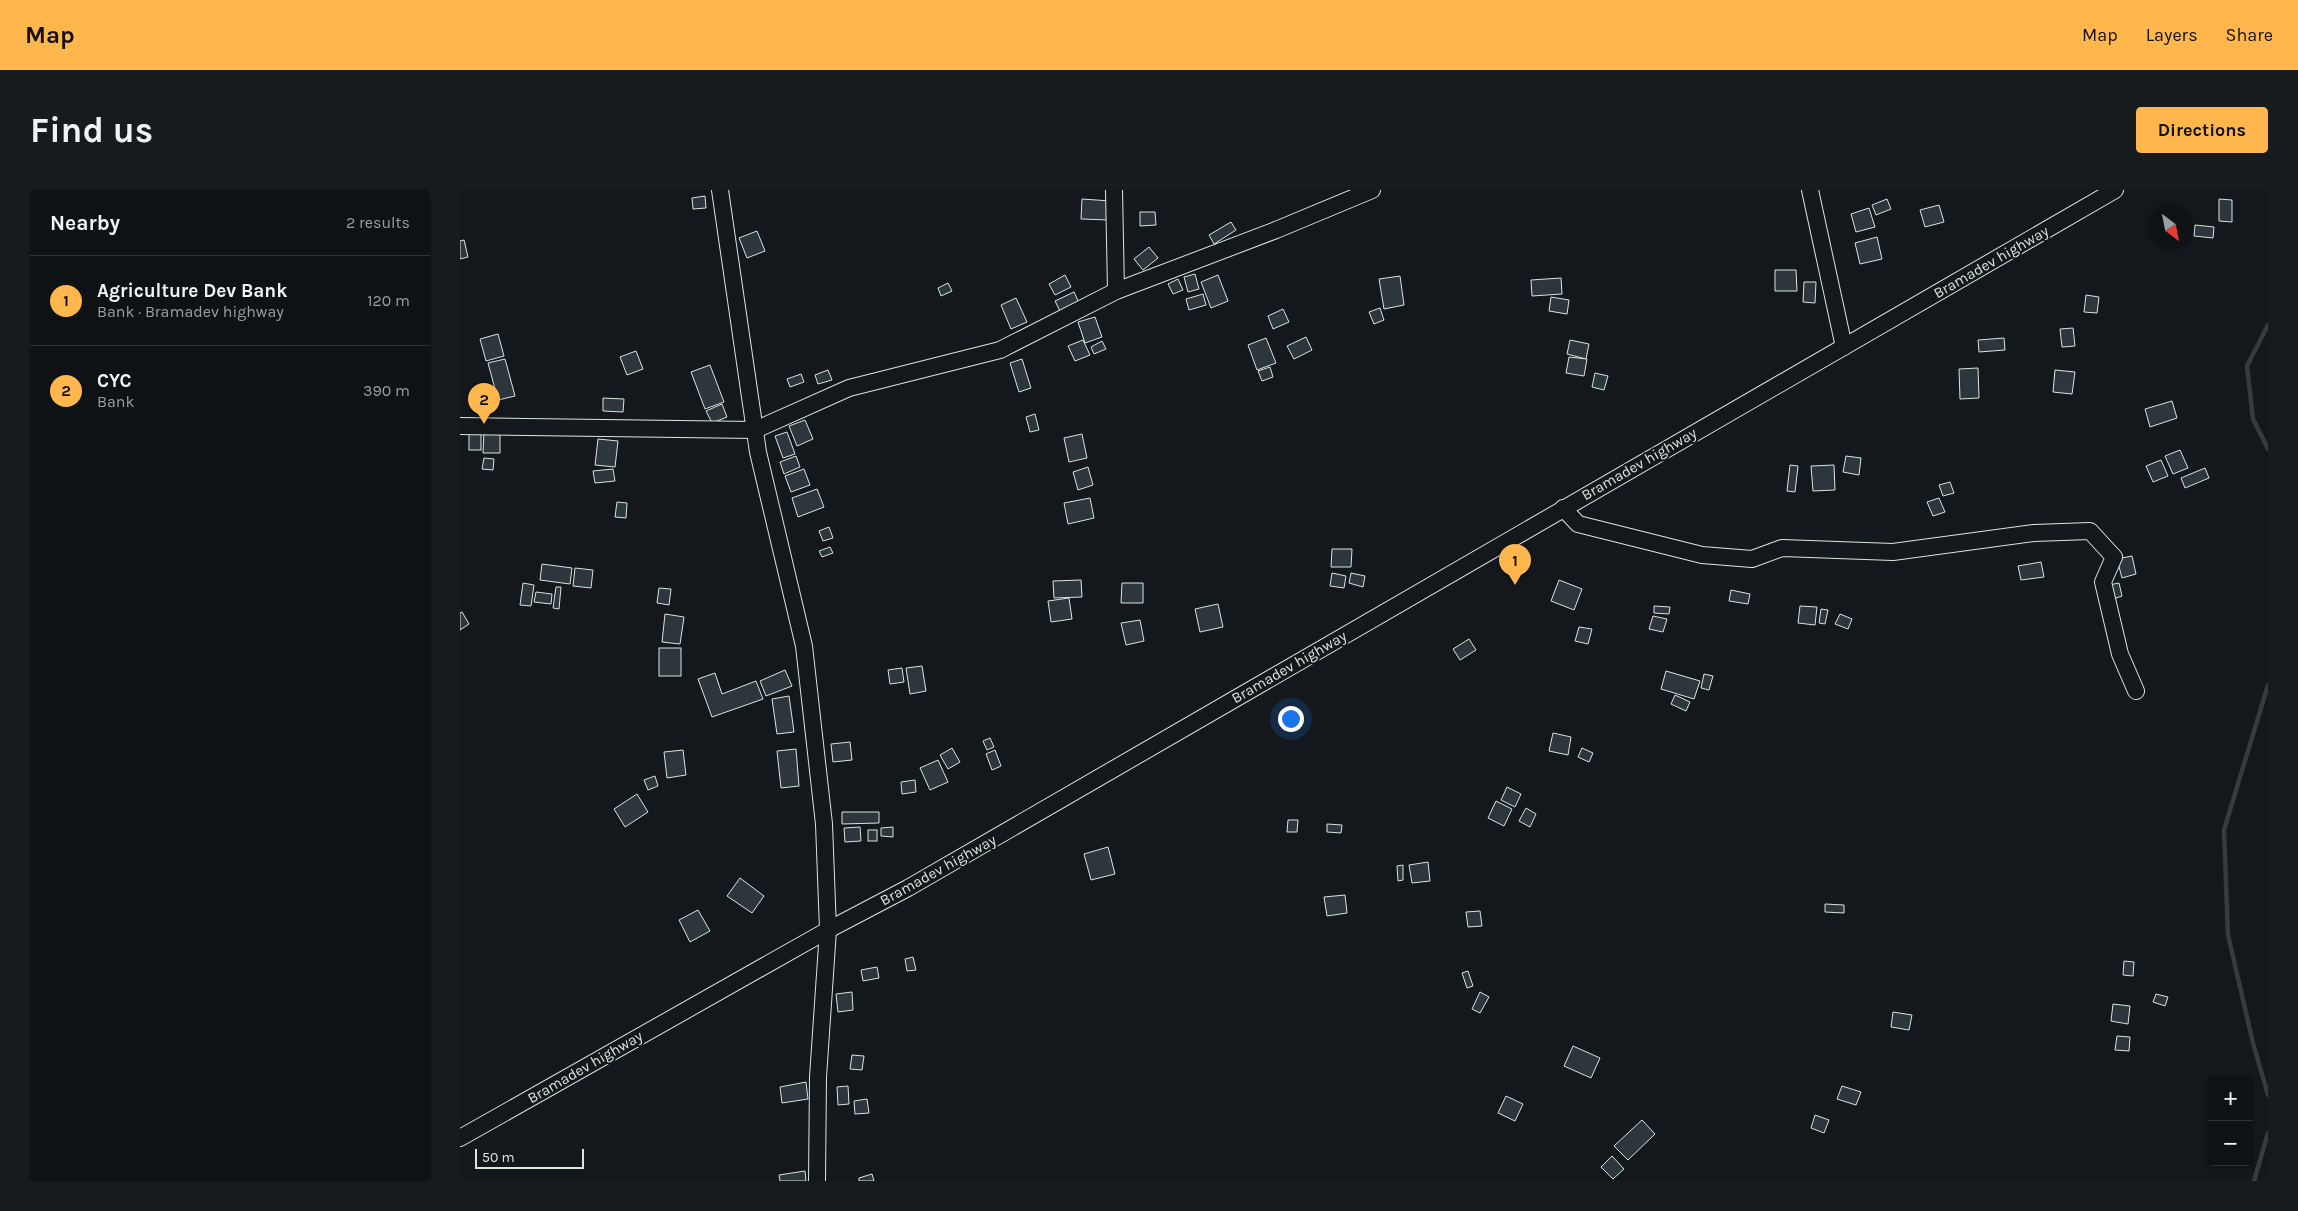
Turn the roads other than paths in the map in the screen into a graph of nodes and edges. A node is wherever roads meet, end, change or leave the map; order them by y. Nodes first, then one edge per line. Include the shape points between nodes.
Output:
1 (720, 190) edge
2 (1114, 190) edge
3 (1372, 190) edge
4 (1810, 190) edge
5 (2115, 190) edge
6 (1116, 291) junction
7 (1844, 346) junction
8 (460, 426) edge
9 (755, 430) junction
10 (1563, 508) junction
11 (2136, 691) dead end
12 (828, 930) junction
13 (460, 1138) edge
14 (817, 1181) edge

1 - 9 street
2 - 6 street
3 - 6 street
4 - 7 street
5 - 7 street, Bramadev highway
6 - 9 street via 1000,350 849,388
7 - 10 street, Bramadev highway
8 - 9 street
9 - 12 street via 804,646 824,824
10 - 11 street via 1578,524 1702,554 1752,559 1782,548 1893,552 2034,533 2090,531 2114,557 2103,582 2120,654
10 - 12 street, Bramadev highway via 908,888
12 - 13 street, Bramadev highway
12 - 14 street via 818,1077

